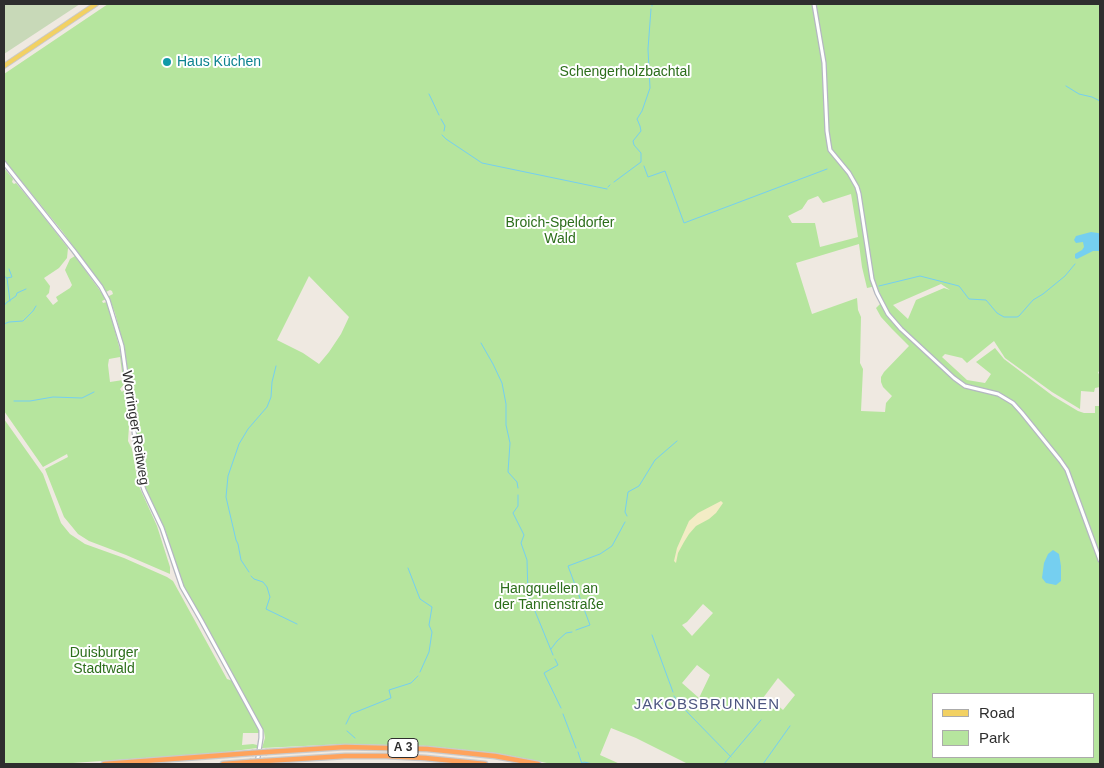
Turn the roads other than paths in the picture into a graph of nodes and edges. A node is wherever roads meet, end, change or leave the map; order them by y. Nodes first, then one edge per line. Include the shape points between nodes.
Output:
1 (96, 4) edge
2 (814, 4) edge
3 (4, 66) edge
4 (4, 163) edge
5 (1100, 560) edge
6 (104, 764) edge
7 (223, 764) edge
8 (257, 764) edge
9 (486, 764) edge
10 (538, 764) edge

1 - 3 main road
2 - 5 street via 824,63 830,150 857,187 872,279 879,299 901,329 954,378 965,386 998,394 1022,413 1067,470
4 - 8 street, Worringer Reitweg via 68,243 108,300 122,346 144,490 162,528 182,587 262,733
6 - 10 highway, A 3, bridge via 345,747 417,748
7 - 9 highway, A 3, bridge via 345,756

